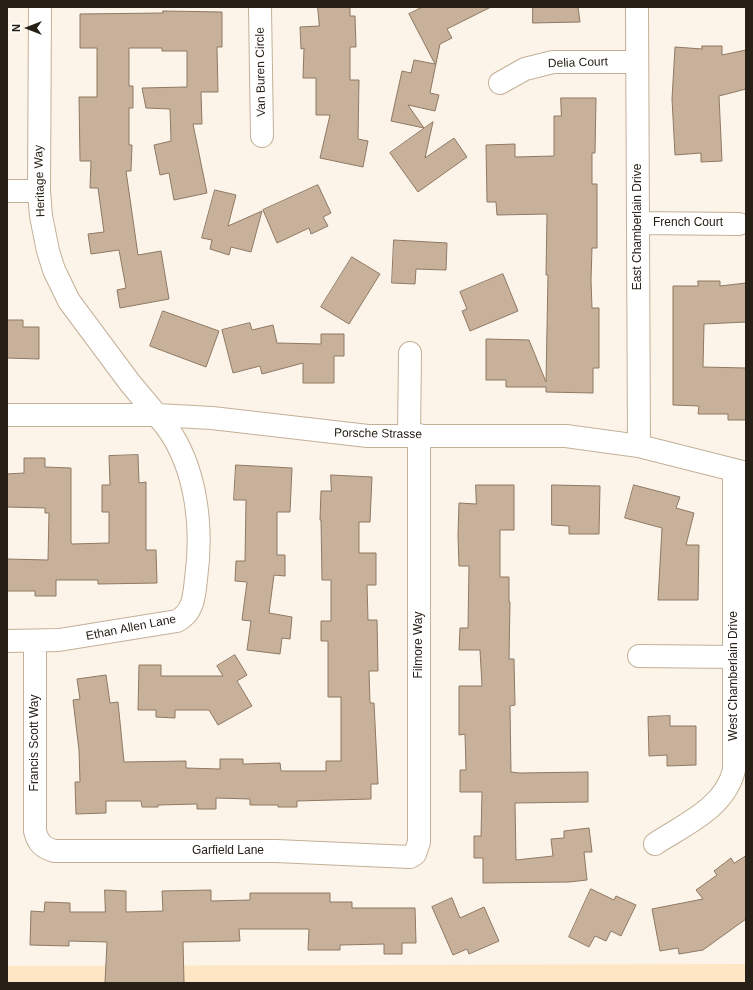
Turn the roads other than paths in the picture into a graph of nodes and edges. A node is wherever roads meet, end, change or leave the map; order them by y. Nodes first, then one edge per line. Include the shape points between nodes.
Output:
1 (40, 7) edge
2 (260, 7) edge
3 (637, 7) edge
4 (637, 62) junction
5 (500, 84) dead end
6 (262, 136) dead end
7 (7, 191) edge
8 (39, 191) junction
9 (638, 223) junction
10 (739, 224) dead end
11 (410, 353) dead end
12 (7, 415) edge
13 (157, 415) junction
14 (414, 435) junction
15 (639, 446) junction
16 (740, 472) edge
17 (7, 641) edge
18 (35, 641) junction
19 (639, 656) dead end
20 (734, 657) junction
21 (655, 844) dead end
22 (40, 845) joint
23 (415, 854) joint

1 - 8 street, Heritage Way
2 - 6 street, Van Buren Circle
3 - 4 street, East Chamberlain Drive
4 - 5 street, Delia Court via 553,62 525,69
4 - 9 street, East Chamberlain Drive
7 - 8 street
8 - 13 street, Heritage Way via 44,234 61,286 79,316
9 - 10 street, French Court
9 - 15 street, East Chamberlain Drive
11 - 14 street, Filmore Way
12 - 13 street, Porsche Strasse
13 - 14 street, Porsche Strasse via 238,420 349,435
13 - 18 street, Ethan Allen Lane via 172,434 182,455 197,508 199,553 194,598 190,609 184,617 168,623 84,637
14 - 15 street, Porsche Strasse via 566,436
14 - 23 street, Filmore Way via 419,842
15 - 16 street, Porsche Strasse
16 - 20 street, West Chamberlain Drive
17 - 18 street, Ethan Allen Lane
18 - 22 street, Francis Scott Way via 35,830
19 - 20 street
20 - 21 street, West Chamberlain Drive via 734,758 731,782 718,802
22 - 23 street, Garfield Lane via 55,851 276,851 404,858

